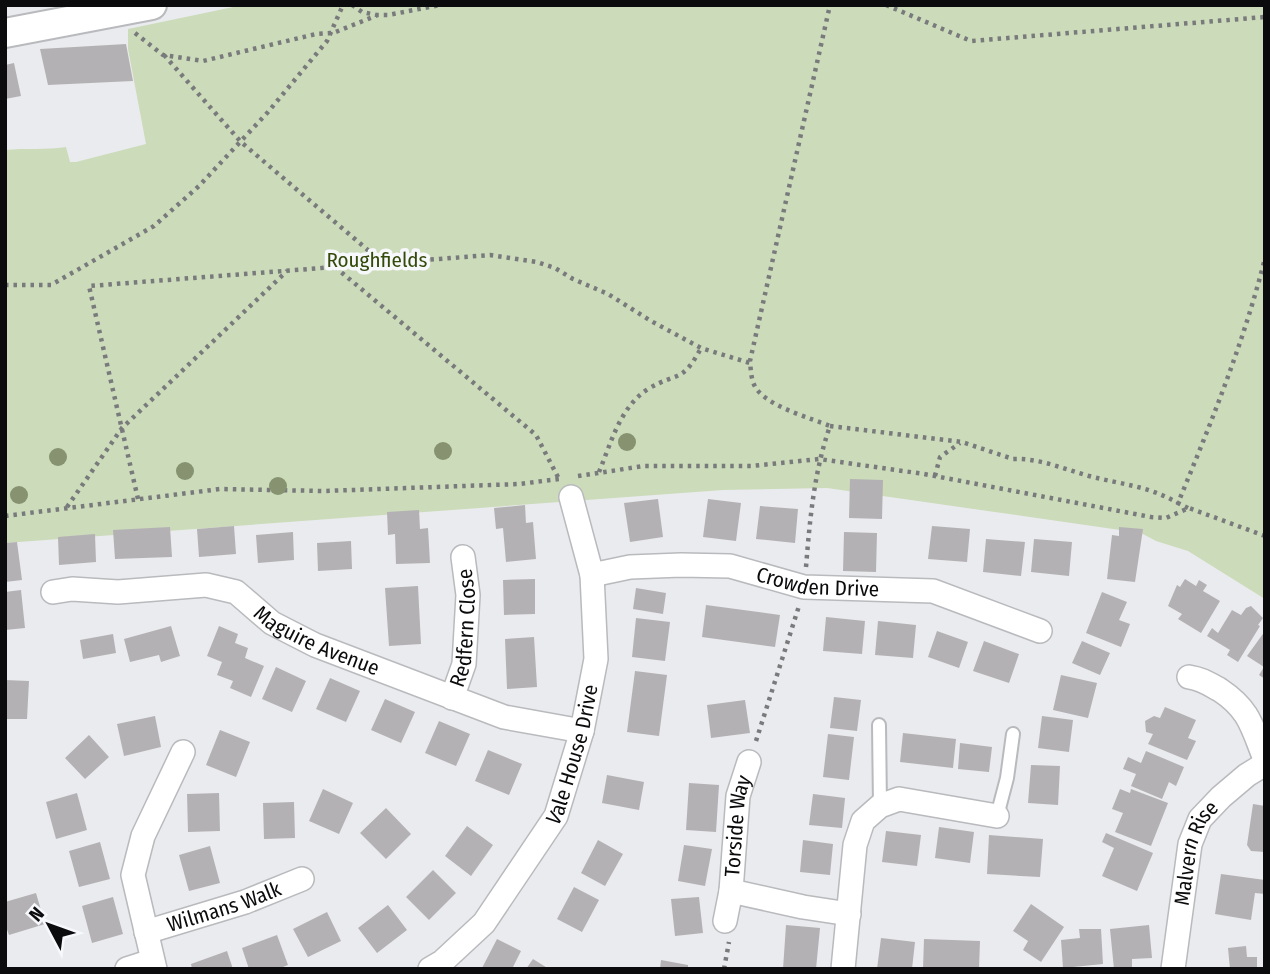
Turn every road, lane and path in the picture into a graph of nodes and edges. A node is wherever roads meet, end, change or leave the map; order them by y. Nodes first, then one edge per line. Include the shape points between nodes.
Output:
1 (152, 5) edge
2 (343, 5) edge
3 (352, 5) edge
4 (440, 5) edge
5 (830, 5) edge
6 (886, 5) edge
7 (110, 13) junction
8 (378, 15) junction
9 (1265, 17) edge
10 (5, 33) edge
11 (331, 33) junction
12 (163, 55) junction
13 (241, 142) junction
14 (1265, 258) edge
15 (383, 264) junction
16 (335, 267) junction
17 (288, 271) junction
18 (5, 285) edge
19 (701, 348) junction
20 (750, 363) junction
21 (830, 426) junction
22 (122, 428) junction
23 (962, 442) junction
24 (819, 459) junction
25 (599, 472) junction
26 (935, 476) junction
27 (568, 484) junction
28 (138, 499) junction
29 (1178, 503) junction
30 (66, 508) junction
31 (1189, 508) junction
32 (5, 516) edge
33 (1265, 536) edge
34 (463, 557) dead end
35 (592, 575) junction
36 (804, 587) junction
37 (53, 592) dead end
38 (1040, 631) dead end
39 (1189, 677) dead end
40 (452, 698) junction
41 (879, 724) dead end
42 (582, 731) junction
43 (1013, 734) dead end
44 (183, 752) dead end
45 (749, 762) joint
46 (1265, 762) edge
47 (880, 806) junction
48 (997, 816) joint
49 (302, 879) dead end
50 (731, 891) junction
51 (849, 914) junction
52 (725, 921) dead end
53 (146, 932) junction
54 (154, 965) edge
55 (440, 967) edge
56 (127, 969) edge
57 (844, 969) edge
58 (1173, 969) edge

1 - 7 street
2 - 11 path
3 - 8 path
4 - 8 path
5 - 20 path
6 - 9 path via 971,41
7 - 10 street
7 - 12 path
8 - 11 path
11 - 12 path via 203,61
11 - 13 path
12 - 13 path
13 - 15 path
13 - 18 path via 154,226 51,285
14 - 29 path via 1222,392
15 - 16 path
15 - 19 path via 490,255 537,262 608,294
16 - 17 path
16 - 27 path via 536,435
17 - 22 path
17 - 22 path via 89,286
19 - 20 path
19 - 25 path via 690,369 648,390 625,411
20 - 21 path via 758,392
21 - 23 path
21 - 24 path
22 - 28 path
22 - 30 path
23 - 26 path via 940,457
23 - 29 path via 1013,459 1146,487
24 - 25 path
24 - 26 path
24 - 36 path
25 - 27 path
26 - 31 path via 1151,517 1166,518
27 - 28 path via 337,491 220,489
27 - 35 street, Vale House Drive
28 - 30 path
29 - 31 path
30 - 32 path
31 - 33 path
34 - 40 street, Redfern Close via 468,595 464,664
35 - 36 street, Crowden Drive via 631,567 730,566
35 - 42 street, Vale House Drive via 596,659
36 - 38 street, Crowden Drive via 933,591
36 - 45 path
37 - 40 street, Maguire Avenue via 205,584 236,592 272,623 315,645
39 - 46 street, Malvern Rise via 1202,679 1238,702
40 - 42 street, Maguire Avenue via 504,717
41 - 47 lane
42 - 55 street, Vale House Drive via 556,816 484,923
43 - 48 lane
44 - 53 street via 143,836 133,875
45 - 50 street, Torside Way via 738,796
46 - 58 street, Malvern Rise via 1200,819 1190,844
47 - 48 street via 899,799
47 - 51 street via 863,821 855,845
49 - 53 street, Wilmans Walk
50 - 51 street, Torside Way
50 - 52 street, Torside Way
51 - 57 street
53 - 54 street
54 - 56 street

